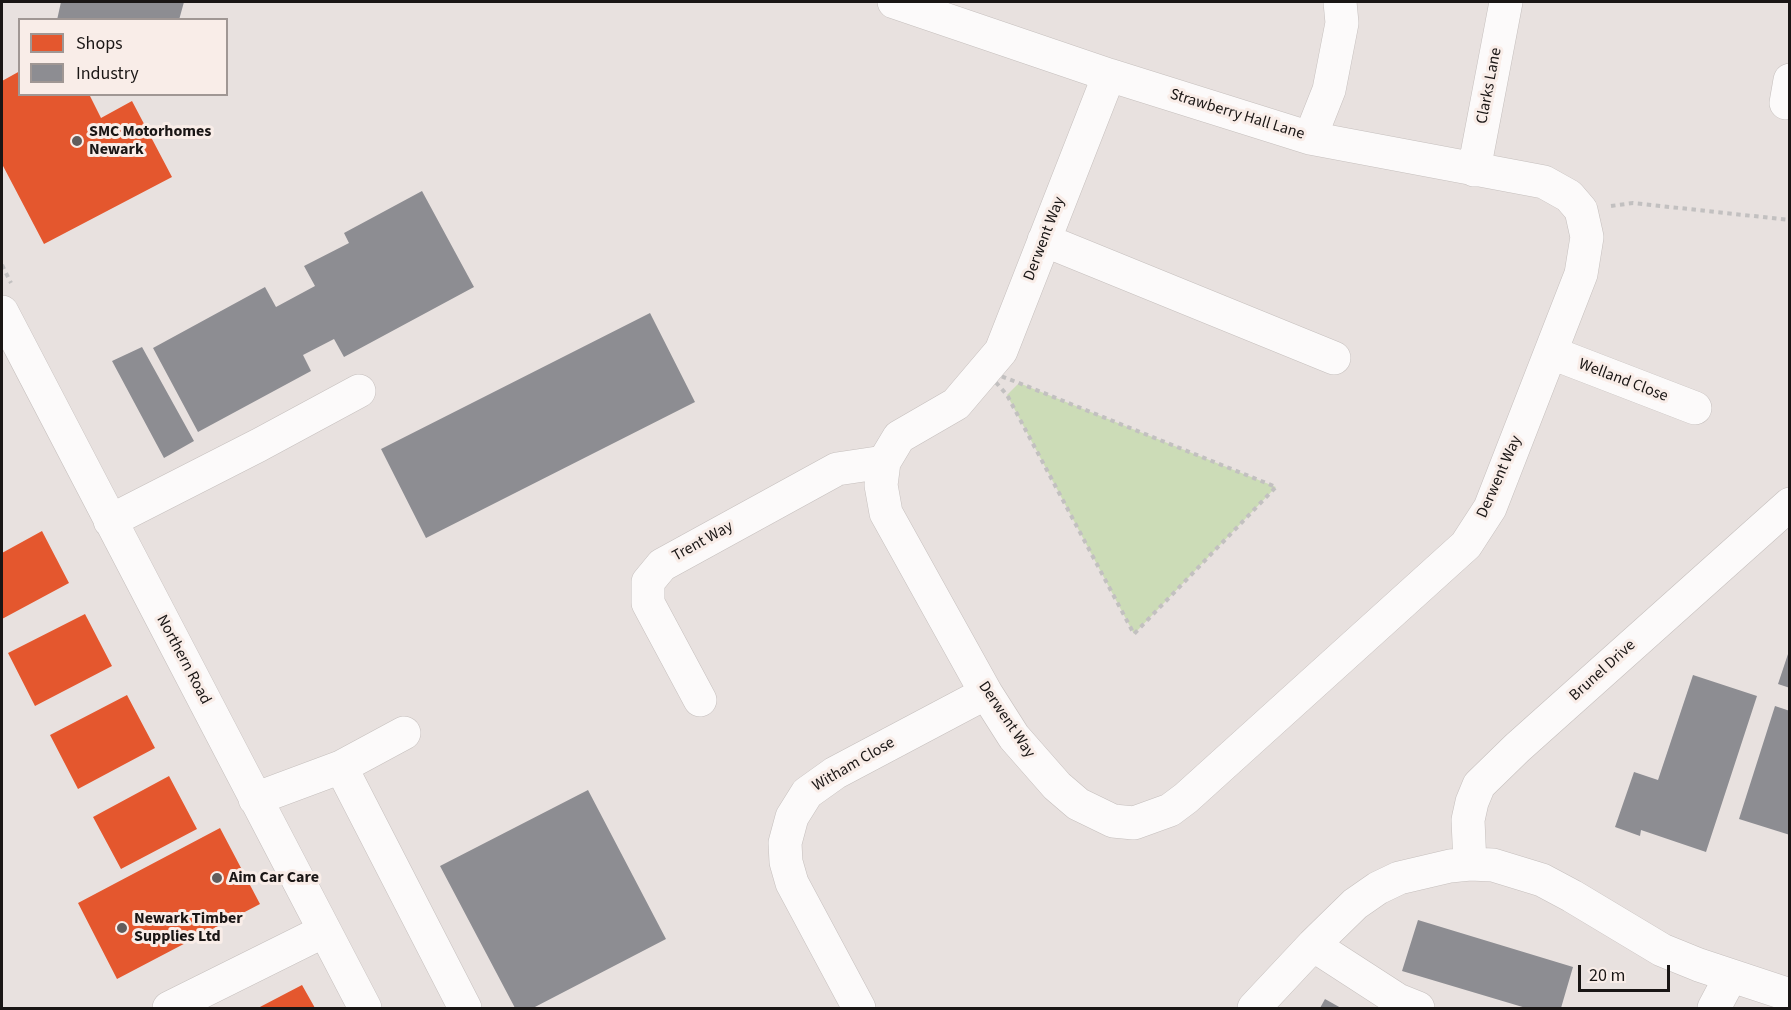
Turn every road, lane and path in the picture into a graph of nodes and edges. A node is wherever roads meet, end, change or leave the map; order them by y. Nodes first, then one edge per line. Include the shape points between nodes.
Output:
1 (894, 2) edge
2 (1340, 2) edge
3 (1506, 2) edge
4 (1109, 75) junction
5 (1311, 138) junction
6 (1474, 170) junction
7 (1581, 210) junction
8 (1790, 220) edge
9 (1044, 240) junction
10 (2, 312) edge
11 (1551, 353) junction
12 (1334, 358) dead end
13 (985, 370) junction
14 (359, 391) dead end
15 (1695, 408) dead end
16 (884, 462) junction
17 (1790, 504) edge
18 (110, 521) junction
19 (986, 693) junction
20 (700, 700) dead end
21 (404, 733) dead end
22 (341, 767) junction
23 (255, 799) junction
24 (1470, 864) junction
25 (324, 931) junction
26 (1313, 945) junction
27 (1731, 976) junction
28 (1790, 995) edge
29 (169, 1008) edge
30 (365, 1008) edge
31 (465, 1008) edge
32 (859, 1008) edge
33 (1254, 1008) edge
34 (1418, 1008) edge
35 (1714, 1008) edge

1 - 4 street, Strawberry Hall Lane
2 - 5 street via 1342,23 1329,90
3 - 6 street, Clarks Lane
4 - 5 street, Strawberry Hall Lane
4 - 9 street, Derwent Way
5 - 6 street, Strawberry Hall Lane
6 - 7 street, Strawberry Hall Lane via 1544,182 1569,196
7 - 8 path via 1633,203
7 - 11 street, Derwent Way via 1587,237 1581,274
9 - 12 street
9 - 13 street, Derwent Way via 1001,351
10 - 18 street, Northern Road
11 - 15 street, Welland Close
11 - 19 street, Derwent Way via 1490,508 1466,546 1170,810 1134,823 1113,821 1078,804 1028,755
13 - 13 path via 1020,383 1276,487 1134,634 1007,395
13 - 16 street, Derwent Way via 957,404 899,437
14 - 18 street
16 - 19 street, Derwent Way via 881,485 886,513
16 - 20 street, Trent Way via 837,468 662,565 648,582 648,603
17 - 24 street, Brunel Drive via 1479,785 1468,820
18 - 23 street, Northern Road
19 - 32 street, Witham Close via 835,773 807,793 792,817 785,843 792,883
21 - 22 street
22 - 23 street
22 - 31 street
23 - 25 street, Northern Road
24 - 26 street via 1388,883 1355,904
24 - 27 street via 1493,865 1542,880 1662,950
25 - 29 street
25 - 30 street, Northern Road
26 - 33 street
26 - 34 street via 1398,1000
27 - 28 street
27 - 35 street

